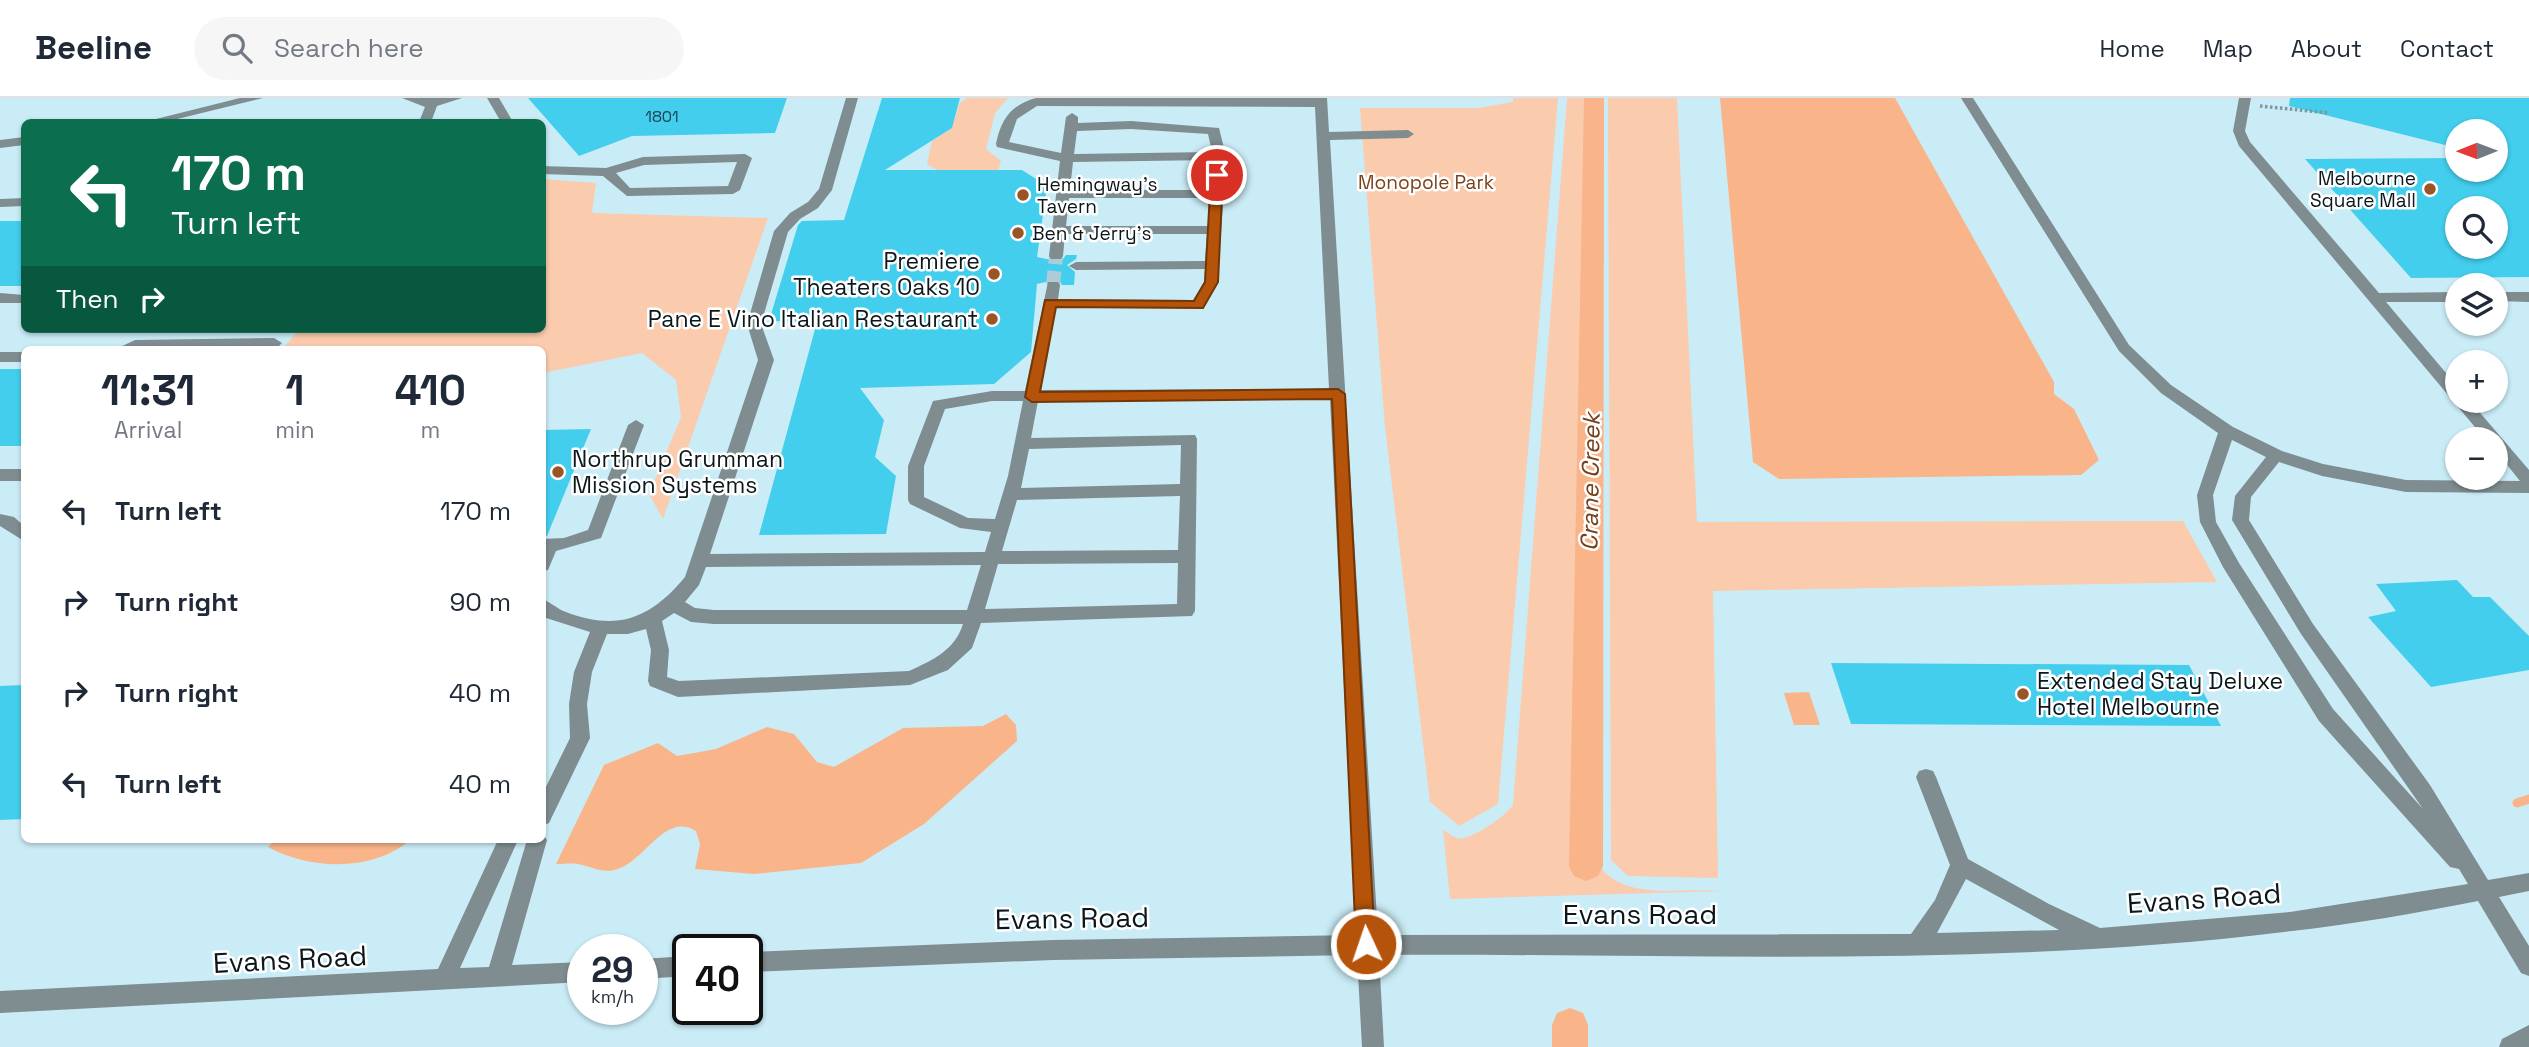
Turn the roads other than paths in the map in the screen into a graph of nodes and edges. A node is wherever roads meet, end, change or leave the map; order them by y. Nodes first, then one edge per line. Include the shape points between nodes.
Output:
1 (257, 98) edge
2 (408, 98) edge
3 (456, 98) edge
4 (493, 98) edge
5 (852, 98) edge
6 (1967, 98) edge
7 (1037, 100) edge
8 (431, 101) edge
9 (1073, 101) edge
10 (1321, 101) edge
11 (2244, 101) edge
12 (163, 119) edge
13 (426, 119) edge
14 (505, 119) edge
15 (1071, 127) junction
16 (1408, 134) dead end
17 (1323, 136) junction
18 (21, 141) edge
19 (0, 144) edge
20 (1219, 156) junction
21 (1068, 158) junction
22 (546, 170) edge
23 (607, 172) junction
24 (1063, 194) junction
25 (1216, 194) junction
26 (21, 202) edge
27 (0, 203) edge
28 (1059, 230) junction
29 (1214, 230) junction
30 (1056, 256) tunnel mouth
31 (1212, 265) junction
32 (1076, 267) dead end
33 (1053, 285) tunnel mouth
34 (2445, 297) edge
35 (2508, 297) edge
36 (2529, 297) edge
37 (0, 298) edge
38 (2375, 298) junction
39 (21, 299) edge
40 (1050, 303) junction
41 (132, 346) edge
42 (155, 346) edge
43 (21, 356) edge
44 (0, 357) edge
45 (2445, 382) edge
46 (1338, 394) junction
47 (1032, 397) junction
48 (2471, 413) edge
49 (636, 425) dead end
50 (2484, 427) edge
51 (2227, 430) junction
52 (1022, 444) junction
53 (2276, 455) junction
54 (2508, 456) edge
55 (0, 475) edge
56 (21, 475) edge
57 (2529, 481) edge
58 (2529, 487) edge
59 (1188, 490) junction
60 (1012, 494) junction
61 (0, 520) edge
62 (1003, 526) junction
63 (21, 532) edge
64 (546, 545) edge
65 (1187, 556) junction
66 (994, 557) junction
67 (701, 561) junction
68 (675, 604) junction
69 (546, 608) edge
70 (975, 617) junction
71 (653, 620) junction
72 (600, 629) junction
73 (1926, 777) dead end
74 (546, 805) edge
75 (507, 843) edge
76 (536, 843) edge
77 (1961, 865) junction
78 (2529, 882) edge
79 (2483, 891) junction
80 (2097, 936) junction
81 (1366, 944) junction
82 (1916, 944) junction
83 (763, 961) edge
84 (2529, 966) edge
85 (567, 973) edge
86 (497, 978) junction
87 (444, 980) junction
88 (0, 1002) edge
89 (2529, 1035) edge
90 (1373, 1047) edge
91 (2510, 1047) edge

1 - 12 street
2 - 8 street
3 - 8 street
4 - 14 street
5 - 67 street via 825,190 781,231 754,324 766,360
6 - 51 street via 2124,348 2166,389
7 - 9 street
7 - 21 street via 1019,107 1006,122 1002,144 1034,155
8 - 13 street
9 - 10 street
9 - 15 street
10 - 17 street
11 - 38 street via 2239,131 2244,143
15 - 20 street via 1130,125 1214,131
15 - 21 street
16 - 17 street
17 - 46 street
18 - 19 street
20 - 21 street
20 - 25 street
21 - 24 street
22 - 23 street
23 - 23 street via 627,192 733,190 745,158 643,161
24 - 25 street
24 - 28 street
25 - 29 street
26 - 27 street
28 - 29 street
28 - 30 street
29 - 31 street
31 - 32 street
31 - 40 street via 1211,282 1198,305
33 - 40 street
34 - 38 street
35 - 36 street
37 - 39 street
38 - 45 street
40 - 47 street
41 - 42 street
43 - 44 street
46 - 47 street
46 - 81 street
47 - 52 street
47 - 62 street via 992,396 939,405 916,466 916,500 965,524
48 - 50 street
49 - 64 street via 596,534
51 - 53 street
51 - 79 street via 2205,495 2207,522 2326,715
52 - 59 street via 1189,439
52 - 60 street
53 - 58 street via 2322,470 2406,486
53 - 79 street via 2243,496 2240,520 2306,629 2423,791
54 - 57 street
55 - 56 street
59 - 60 street
59 - 65 street
60 - 62 street
61 - 63 street
62 - 66 street
65 - 66 street
65 - 70 street via 1186,611
66 - 67 street
66 - 70 street
67 - 68 street
68 - 70 street via 691,615 714,617
68 - 71 street
69 - 72 street
70 - 71 street via 965,643 941,665 910,678 678,689 657,681 660,650
71 - 72 street via 634,627
72 - 74 street via 583,672 578,704 580,738
73 - 77 street
75 - 87 street
76 - 86 street
77 - 80 street
77 - 82 street via 1947,901
78 - 79 street, Evans Road
79 - 80 street, Evans Road via 2284,923
79 - 84 street
80 - 82 street, Evans Road
81 - 82 street, Evans Road
81 - 83 street, Evans Road via 965,950
81 - 90 street
85 - 86 street, Evans Road
86 - 87 street, Evans Road
87 - 88 street, Evans Road
89 - 91 street

